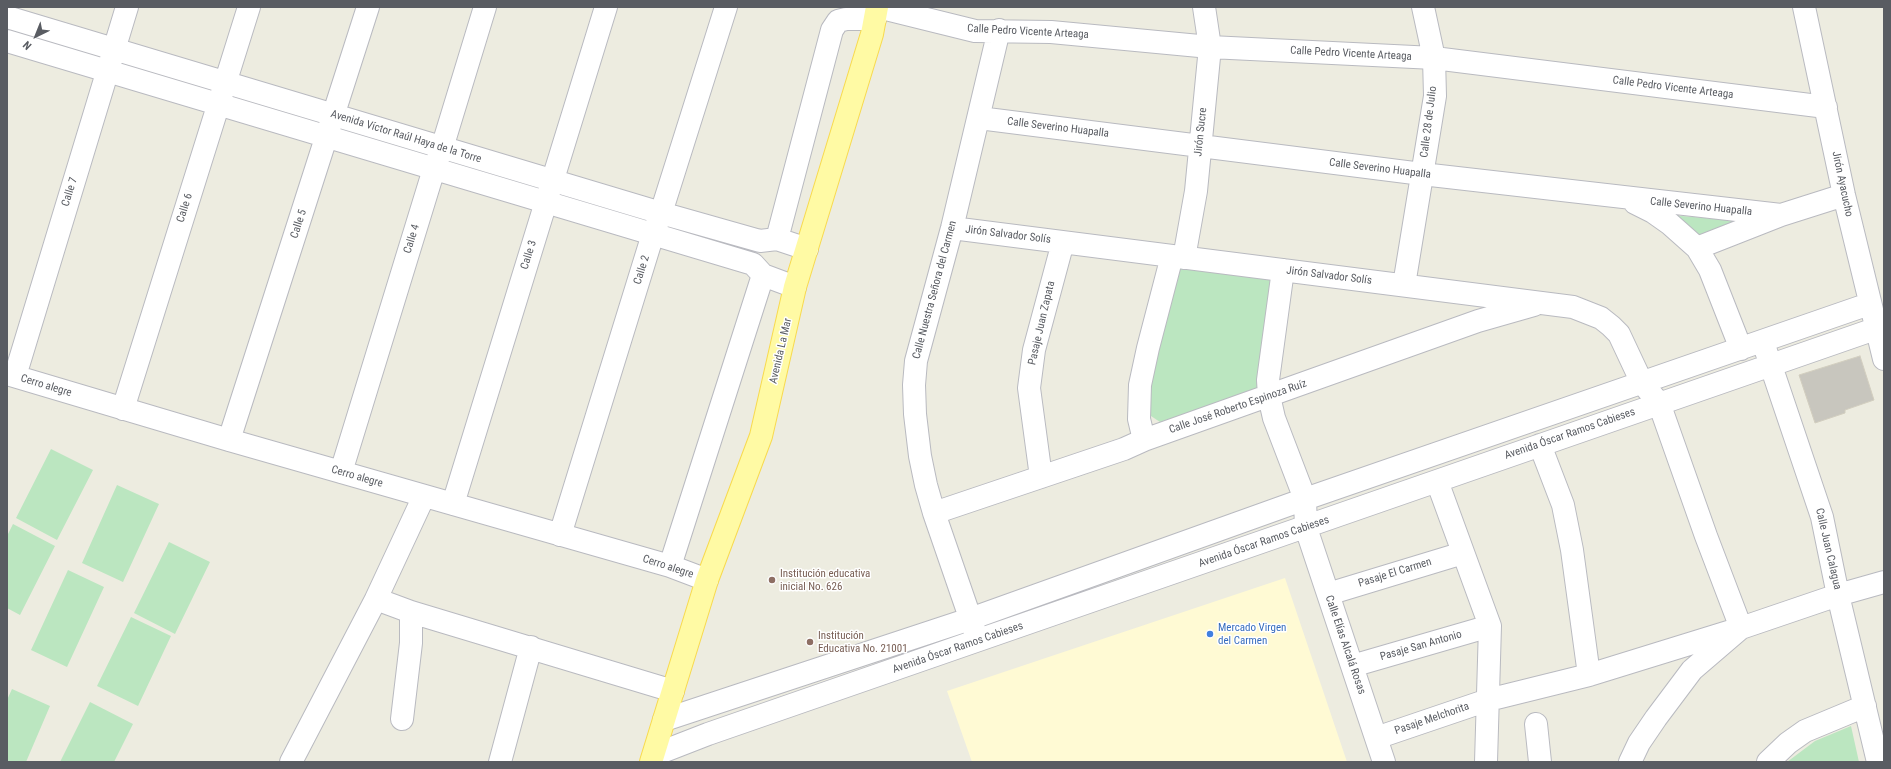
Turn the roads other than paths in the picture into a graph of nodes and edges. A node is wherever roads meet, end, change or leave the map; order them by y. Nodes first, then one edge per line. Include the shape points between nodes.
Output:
1 (9, 7) edge
2 (127, 7) edge
3 (249, 7) edge
4 (368, 7) edge
5 (486, 7) edge
6 (606, 7) edge
7 (726, 7) edge
8 (1204, 7) edge
9 (1423, 7) edge
10 (1804, 7) edge
11 (876, 11) edge
12 (7, 12) edge
13 (7, 17) edge
14 (998, 30) junction
15 (7, 41) edge
16 (1210, 47) junction
17 (113, 49) junction
18 (1434, 58) junction
19 (106, 71) junction
20 (224, 83) junction
21 (217, 105) junction
22 (1826, 107) junction
23 (333, 115) junction
24 (979, 118) junction
25 (327, 137) junction
26 (1200, 145) junction
27 (442, 148) junction
28 (434, 169) junction
29 (1422, 174) junction
30 (552, 180) junction
31 (1844, 195) junction
32 (1625, 198) junction
33 (545, 202) junction
34 (661, 213) junction
35 (1781, 216) junction
36 (952, 228) junction
37 (653, 234) junction
38 (777, 239) junction
39 (1062, 242) junction
40 (1697, 248) junction
41 (807, 249) junction
42 (1178, 257) junction
43 (1283, 270) junction
44 (763, 275) junction
45 (1404, 285) junction
46 (795, 287) junction
47 (1543, 303) junction
48 (1876, 319) edge
49 (1762, 341) junction
50 (1741, 348) junction
51 (1884, 359) edge
52 (1770, 364) junction
53 (11, 375) edge
54 (1642, 383) junction
55 (1269, 396) junction
56 (1659, 403) junction
57 (123, 409) junction
58 (228, 440) junction
59 (1144, 440) junction
60 (1540, 445) junction
61 (341, 472) junction
62 (1041, 477) junction
63 (1437, 482) junction
64 (424, 496) junction
65 (1305, 499) junction
66 (453, 504) junction
67 (934, 513) junction
68 (1306, 528) junction
69 (560, 535) junction
70 (1463, 552) junction
71 (670, 566) junction
72 (707, 580) junction
73 (1884, 582) edge
74 (1328, 594) junction
75 (1838, 595) junction
76 (376, 600) junction
77 (410, 612) junction
78 (970, 619) junction
79 (1490, 626) junction
80 (1741, 628) junction
81 (978, 641) junction
82 (532, 647) junction
83 (1352, 666) junction
84 (1589, 675) junction
85 (673, 691) junction
86 (1488, 700) junction
87 (1865, 706) junction
88 (402, 719) dead end
89 (664, 720) junction
90 (1536, 724) dead end
91 (1376, 738) junction
92 (653, 759) edge
93 (291, 762) edge
94 (500, 762) edge
95 (1384, 762) edge
96 (1486, 762) edge
97 (1540, 762) edge
98 (1630, 762) edge
99 (1768, 762) edge
100 (1878, 762) edge

1 - 12 street
2 - 17 street, Calle 7
3 - 20 street, Calle 6
4 - 23 street, Calle 5
5 - 27 street, Calle 4
6 - 30 street, Calle 3
7 - 34 street, Calle 2
8 - 16 street, Jirón Sucre
9 - 18 street, Calle 28 de Julio
10 - 22 street, Jirón Ayacucho
11 - 14 street, Calle Pedro Vicente Arteaga via 975,31
11 - 38 street, Calle Pedro Vicente Arteaga via 838,21 832,30
11 - 41 main road, Avenida La Mar via 872,34
13 - 17 street, Avenida Víctor Raúl Haya de la Torre
14 - 16 street, Calle Pedro Vicente Arteaga via 1051,32
14 - 24 street, Calle Nuestra Señora del Carmen
15 - 19 street, Avenida Víctor Raúl Haya de la Torre
16 - 18 street, Calle Pedro Vicente Arteaga
16 - 26 street, Jirón Sucre
17 - 19 street, Calle 7
17 - 20 street, Avenida Víctor Raúl Haya de la Torre
18 - 22 street, Calle Pedro Vicente Arteaga
18 - 29 street, Calle 28 de Julio via 1435,96
19 - 21 street, Avenida Víctor Raúl Haya de la Torre
19 - 53 street, Calle 7
20 - 21 street, Calle 6
20 - 23 street, Avenida Víctor Raúl Haya de la Torre
21 - 25 street, Avenida Víctor Raúl Haya de la Torre
21 - 57 street, Calle 6
22 - 31 street, Jirón Ayacucho
23 - 25 street, Calle 5
23 - 27 street, Avenida Víctor Raúl Haya de la Torre
24 - 26 street, Calle Severino Huapalla
24 - 36 street, Calle Nuestra Señora del Carmen
25 - 28 street, Avenida Víctor Raúl Haya de la Torre
25 - 58 street, Calle 5
26 - 29 street, Calle Severino Huapalla
26 - 42 street, Jirón Sucre via 1196,191
27 - 28 street, Calle 4
27 - 30 street, Avenida Víctor Raúl Haya de la Torre
28 - 33 street, Avenida Víctor Raúl Haya de la Torre
28 - 61 street, Calle 4
29 - 32 street, Calle Severino Huapalla
29 - 45 street, Calle 28 de Julio
30 - 33 street, Calle 3
30 - 34 street, Avenida Víctor Raúl Haya de la Torre
31 - 35 street
31 - 48 street, Jirón Ayacucho
32 - 35 street, Calle Severino Huapalla
32 - 40 street via 1654,212
33 - 37 street, Avenida Víctor Raúl Haya de la Torre
33 - 66 street, Calle 3
34 - 37 street, Calle 2
34 - 38 street, Avenida Víctor Raúl Haya de la Torre via 760,240
35 - 40 street
36 - 39 street, Jirón Salvador Solís
36 - 67 street, Calle Nuestra Señora del Carmen via 916,361 914,385 920,456
37 - 44 street, Avenida Víctor Raúl Haya de la Torre via 752,264
37 - 69 street, Calle 2
38 - 41 street, Avenida Víctor Raúl Haya de la Torre
39 - 42 street, Jirón Salvador Solís
39 - 62 street, Pasaje Juan Zapata via 1034,350 1029,388
40 - 50 street via 1710,270
41 - 46 main road, Avenida La Mar
42 - 43 street, Jirón Salvador Solís
42 - 59 street, Jirón Sucre via 1148,348 1140,385 1139,419
43 - 45 street, Jirón Salvador Solís
43 - 55 street, Calle Elías Alcalá Rosas via 1268,380
44 - 46 street, Avenida Víctor Raúl Haya de la Torre
44 - 71 street
45 - 47 street, Jirón Salvador Solís
46 - 72 main road, Avenida La Mar via 761,436
47 - 54 street, Jirón Salvador Solís via 1573,307 1601,318 1611,326 1619,334
47 - 55 street, Calle José Roberto Espinoza Ruíz via 1478,321
48 - 49 street
48 - 51 street, Jirón Ayacucho
48 - 52 street, Avenida Óscar Ramos Cabieses
49 - 50 street
49 - 52 street, Calle Juan Calagua
50 - 54 street
52 - 56 street, Avenida Óscar Ramos Cabieses
52 - 75 street, Calle Juan Calagua via 1822,517
53 - 57 street, Cerro alegre
54 - 56 street, Jirón Salvador Solís
54 - 65 street
55 - 59 street, Calle José Roberto Espinoza Ruíz
55 - 65 street, Calle Elías Alcalá Rosas via 1274,418
56 - 60 street, Avenida Óscar Ramos Cabieses
56 - 80 street
57 - 58 street, Cerro alegre
58 - 61 street, Cerro alegre
59 - 62 street, Calle José Roberto Espinoza Ruíz
60 - 63 street, Avenida Óscar Ramos Cabieses
60 - 84 street via 1563,505 1572,550
61 - 64 street, Cerro alegre
62 - 67 street, Calle José Roberto Espinoza Ruíz
63 - 68 street, Avenida Óscar Ramos Cabieses
63 - 70 street
64 - 66 street, Cerro alegre
64 - 76 street
65 - 68 street, Calle Elías Alcalá Rosas
65 - 78 street
66 - 69 street, Cerro alegre
67 - 78 street, Calle Nuestra Señora del Carmen
68 - 74 street, Calle Elías Alcalá Rosas
68 - 81 street, Avenida Óscar Ramos Cabieses
69 - 71 street, Cerro alegre
70 - 74 street, Pasaje El Carmen
70 - 79 street
71 - 72 street, Cerro alegre
72 - 85 main road, Avenida La Mar
73 - 75 street, Pasaje Melchorita
74 - 83 street, Calle Elías Alcalá Rosas
75 - 80 street, Pasaje Melchorita
75 - 87 street, Calle Juan Calagua
76 - 77 street
76 - 93 street
77 - 82 street
77 - 88 street via 411,643
78 - 81 street, Calle Nuestra Señora del Carmen
78 - 89 street
79 - 83 street, Pasaje San Antonio
79 - 86 street
80 - 84 street, Pasaje Melchorita
80 - 98 street via 1692,670 1639,743
81 - 92 street, Avenida Óscar Ramos Cabieses via 708,734
82 - 85 street
82 - 94 street
83 - 91 street, Calle Elías Alcalá Rosas
84 - 86 street, Pasaje Melchorita
85 - 89 main road, Avenida La Mar
86 - 91 street, Pasaje Melchorita
86 - 96 street
87 - 99 street via 1805,731
87 - 100 street, Calle Juan Calagua
89 - 92 main road, Avenida La Mar
90 - 97 street
91 - 95 street, Calle Elías Alcalá Rosas

